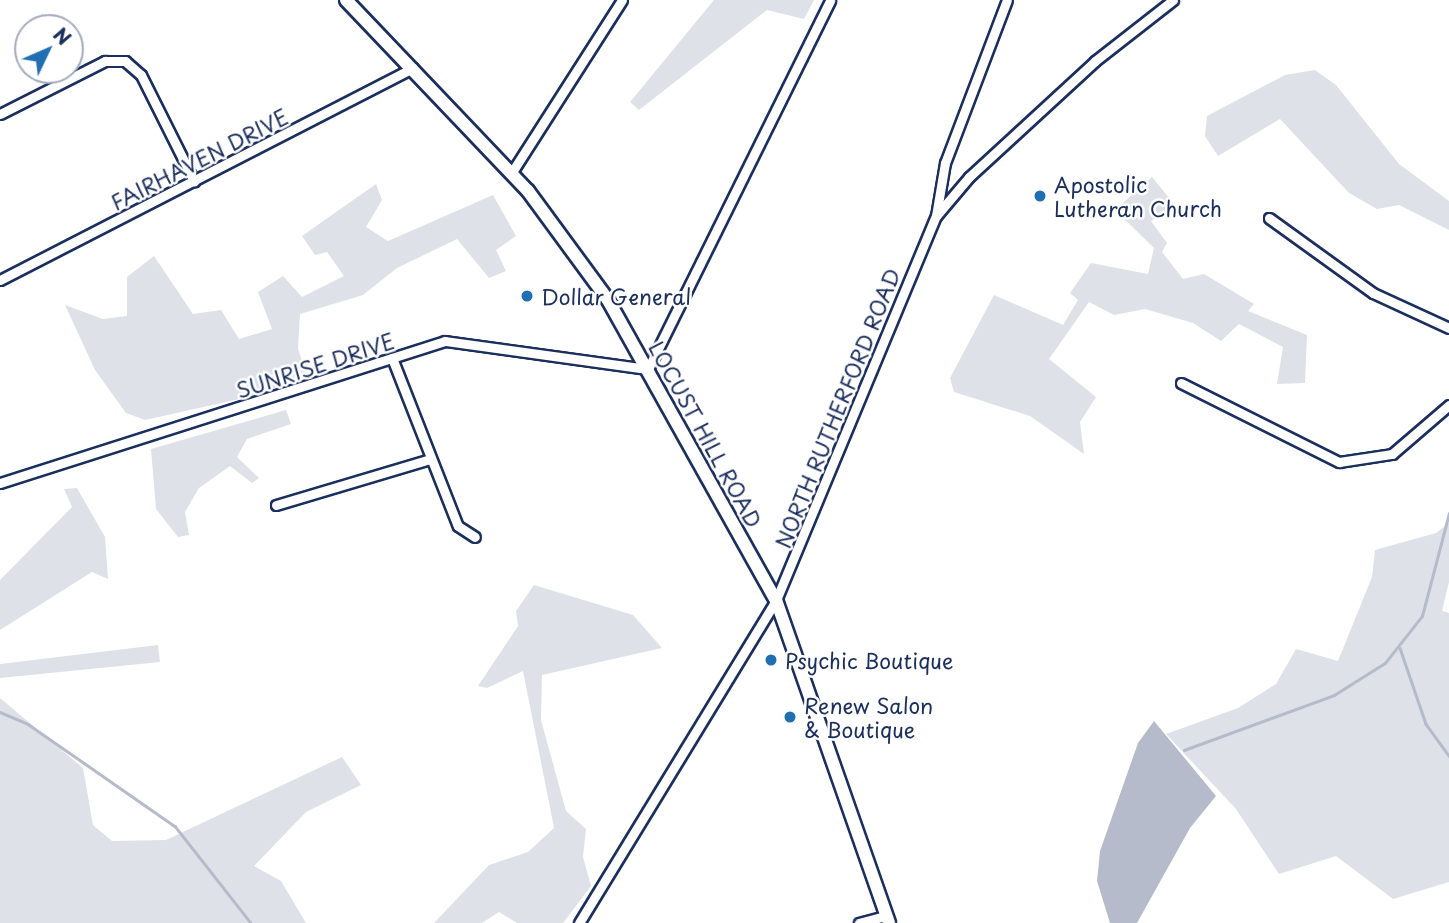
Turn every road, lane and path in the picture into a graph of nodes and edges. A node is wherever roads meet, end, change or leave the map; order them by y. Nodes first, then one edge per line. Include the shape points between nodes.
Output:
1 (346, 0) edge
2 (622, 0) edge
3 (830, 0) edge
4 (1007, 0) edge
5 (1173, 0) edge
6 (413, 68) junction
7 (0, 114) edge
8 (512, 172) junction
9 (194, 181) junction
10 (936, 216) junction
11 (1269, 218) dead end
12 (0, 280) edge
13 (1449, 328) edge
14 (392, 358) junction
15 (648, 369) junction
16 (1181, 383) dead end
17 (1449, 405) edge
18 (430, 459) junction
19 (0, 483) edge
20 (276, 505) dead end
21 (475, 537) dead end
22 (776, 600) junction
23 (888, 920) edge
24 (579, 923) edge
25 (859, 923) edge

1 - 6 main road, LOCUST HILL ROAD
2 - 8 street
3 - 15 street
4 - 10 street via 945,163
5 - 10 street, NORTH RUTHERFORD ROAD via 1085,70 969,177
6 - 8 main road, LOCUST HILL ROAD
6 - 9 street, FAIRHAVEN DRIVE
7 - 9 street via 105,61 125,61 141,75
8 - 15 main road, LOCUST HILL ROAD via 581,260
9 - 12 street, FAIRHAVEN DRIVE
10 - 22 street, NORTH RUTHERFORD ROAD
11 - 13 street via 1373,293
14 - 15 street, SUNRISE DRIVE via 457,340
14 - 18 street
14 - 19 street, SUNRISE DRIVE
15 - 22 main road, LOCUST HILL ROAD
16 - 17 street via 1339,462 1392,454
18 - 20 street
18 - 21 street via 458,526
22 - 23 main road, LOCUST HILL ROAD
22 - 24 street, NORTH RUTHERFORD ROAD
23 - 25 street

